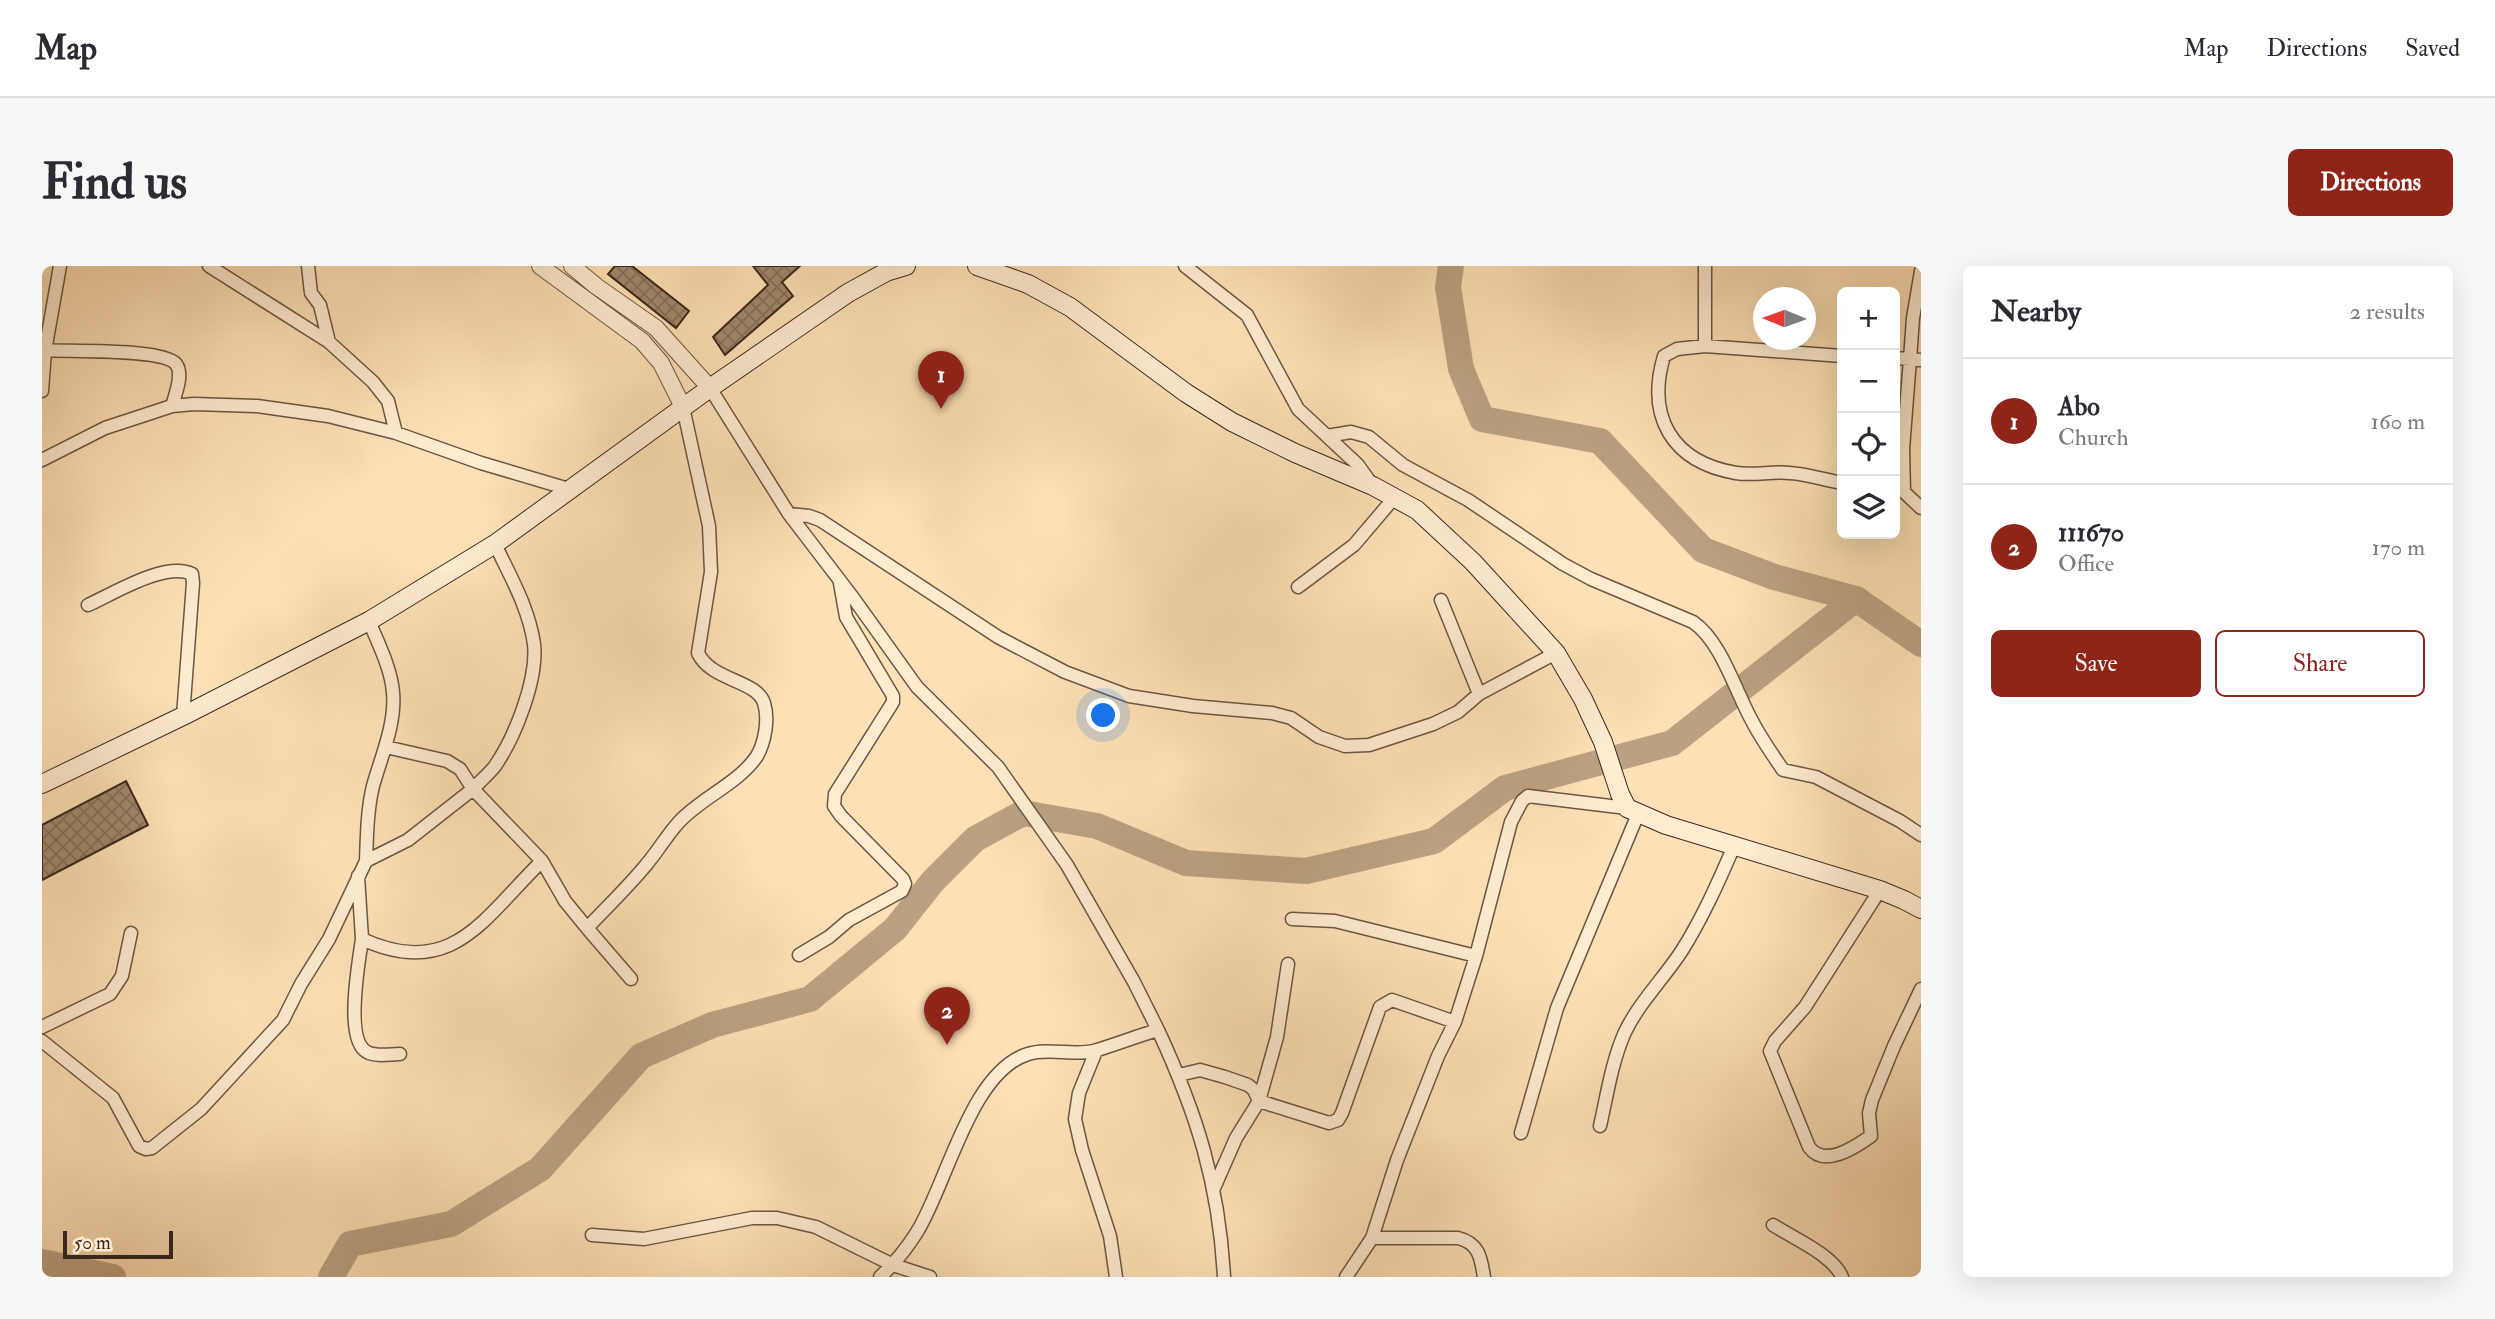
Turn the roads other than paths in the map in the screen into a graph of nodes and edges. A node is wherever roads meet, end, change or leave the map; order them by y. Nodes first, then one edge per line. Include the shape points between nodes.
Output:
1 (60, 266) edge
2 (209, 266) edge
3 (308, 266) edge
4 (540, 266) edge
5 (572, 266) edge
6 (906, 266) edge
7 (977, 266) edge
8 (1185, 266) edge
9 (1705, 266) edge
10 (1921, 271) edge
11 (329, 342) junction
12 (1705, 345) junction
13 (43, 350) edge
14 (1837, 356) edge
15 (1915, 359) edge
16 (709, 388) junction
17 (42, 391) edge
18 (172, 406) junction
19 (683, 407) junction
20 (396, 433) junction
21 (1327, 436) junction
22 (42, 460) edge
23 (1900, 480) edge
24 (1837, 482) edge
25 (1373, 486) junction
26 (572, 490) junction
27 (1900, 491) edge
28 (1394, 498) junction
29 (1921, 509) edge
30 (789, 514) junction
31 (495, 544) junction
32 (839, 579) junction
33 (1298, 587) dead end
34 (1441, 600) dead end
35 (88, 605) dead end
36 (369, 621) junction
37 (1556, 653) junction
38 (1479, 694) junction
39 (183, 716) junction
40 (386, 747) junction
41 (42, 784) edge
42 (473, 789) junction
43 (1633, 811) junction
44 (1921, 835) edge
45 (1734, 846) junction
46 (366, 861) junction
47 (542, 861) junction
48 (358, 875) junction
49 (1880, 890) junction
50 (1921, 909) edge
51 (1292, 919) dead end
52 (587, 928) junction
53 (131, 933) dead end
54 (362, 939) junction
55 (799, 955) dead end
56 (1476, 956) junction
57 (1288, 964) dead end
58 (631, 979) dead end
59 (1921, 989) edge
60 (1455, 1022) junction
61 (42, 1027) edge
62 (1158, 1030) junction
63 (42, 1041) edge
64 (1096, 1051) junction
65 (400, 1054) dead end
66 (1179, 1075) junction
67 (1259, 1101) junction
68 (1600, 1126) dead end
69 (1521, 1133) dead end
70 (1214, 1188) junction
71 (1773, 1225) dead end
72 (593, 1235) dead end
73 (1372, 1238) junction
74 (893, 1265) junction
75 (880, 1277) edge
76 (930, 1277) edge
77 (1116, 1277) edge
78 (1224, 1277) edge
79 (1346, 1277) edge
80 (1484, 1277) edge
81 (1842, 1277) edge

1 - 13 street
2 - 11 street
3 - 11 street via 311,293 320,305
4 - 19 street via 642,341 661,363
5 - 16 street via 656,328
6 - 16 main road via 848,293
7 - 25 main road via 1028,284 1070,307 1232,422
8 - 21 street via 1247,315 1298,409
9 - 12 street
10 - 15 street via 1913,318
11 - 20 street via 388,401
12 - 14 street
12 - 24 street via 1664,356 1657,379 1658,406 1667,430 1683,451 1735,473 1788,472
13 - 17 street
13 - 18 street via 167,359 176,364 179,373
15 - 23 street
16 - 19 main road
16 - 30 street
18 - 20 street via 257,406 328,416
18 - 22 street via 105,428
19 - 26 main road
19 - 52 street via 709,526 711,572 698,653 703,664 758,692 764,703 764,741 745,770 679,822
20 - 26 street
21 - 25 street
21 - 44 street via 1351,432 1369,437 1403,465 1468,499 1563,564 1693,622 1713,645 1783,770 1816,778
25 - 28 main road
26 - 31 main road
27 - 29 street
28 - 33 street via 1354,545
28 - 37 main road via 1417,510 1473,562
30 - 32 street
30 - 38 street via 820,520 998,637 1065,672 1129,696 1272,713 1345,746 1369,745 1433,724 1458,712
31 - 36 main road
31 - 42 street via 524,607 534,647 527,697 505,750
32 - 55 street via 846,617 893,696 835,794 834,806 905,884 902,891
32 - 62 street via 917,687 998,767 1067,865
34 - 38 street
35 - 39 street via 153,575 184,570 192,574
36 - 39 main road
36 - 40 street via 394,694
37 - 38 street
37 - 43 main road via 1575,682
39 - 41 main road
40 - 42 street via 447,761 460,769
40 - 46 street via 366,820
42 - 46 street via 408,840
42 - 47 street
43 - 45 main road
43 - 56 street via 1536,796 1522,801 1511,822
43 - 69 street via 1557,1008
45 - 49 main road
45 - 68 street via 1703,915 1626,1031
46 - 48 street
47 - 52 street
47 - 54 street via 485,922 450,946 409,952
48 - 54 street
48 - 63 street via 330,939 283,1020 201,1109 152,1147 139,1146 113,1098
49 - 50 main road
49 - 59 street via 1805,1007 1770,1051 1814,1155 1852,1149 1871,1136 1872,1100
51 - 56 street via 1344,923
52 - 58 street
53 - 61 street via 122,976 110,995
54 - 65 street via 354,1010 358,1037 369,1054
56 - 60 street
57 - 67 street via 1277,1037
60 - 67 street via 1392,1000 1380,1007 1338,1120 1329,1123
60 - 73 street via 1397,1160
62 - 64 street
62 - 66 street
64 - 74 street via 1028,1054 998,1073 981,1097 919,1230
64 - 77 street via 1079,1093 1075,1119 1110,1236
66 - 67 street via 1200,1070 1225,1077 1248,1085
66 - 70 street
67 - 70 street
70 - 78 street
71 - 81 street via 1830,1260
72 - 74 street via 644,1240 752,1218 777,1218 816,1227
73 - 79 street
73 - 80 street via 1469,1241 1481,1258
74 - 75 street
74 - 76 street

